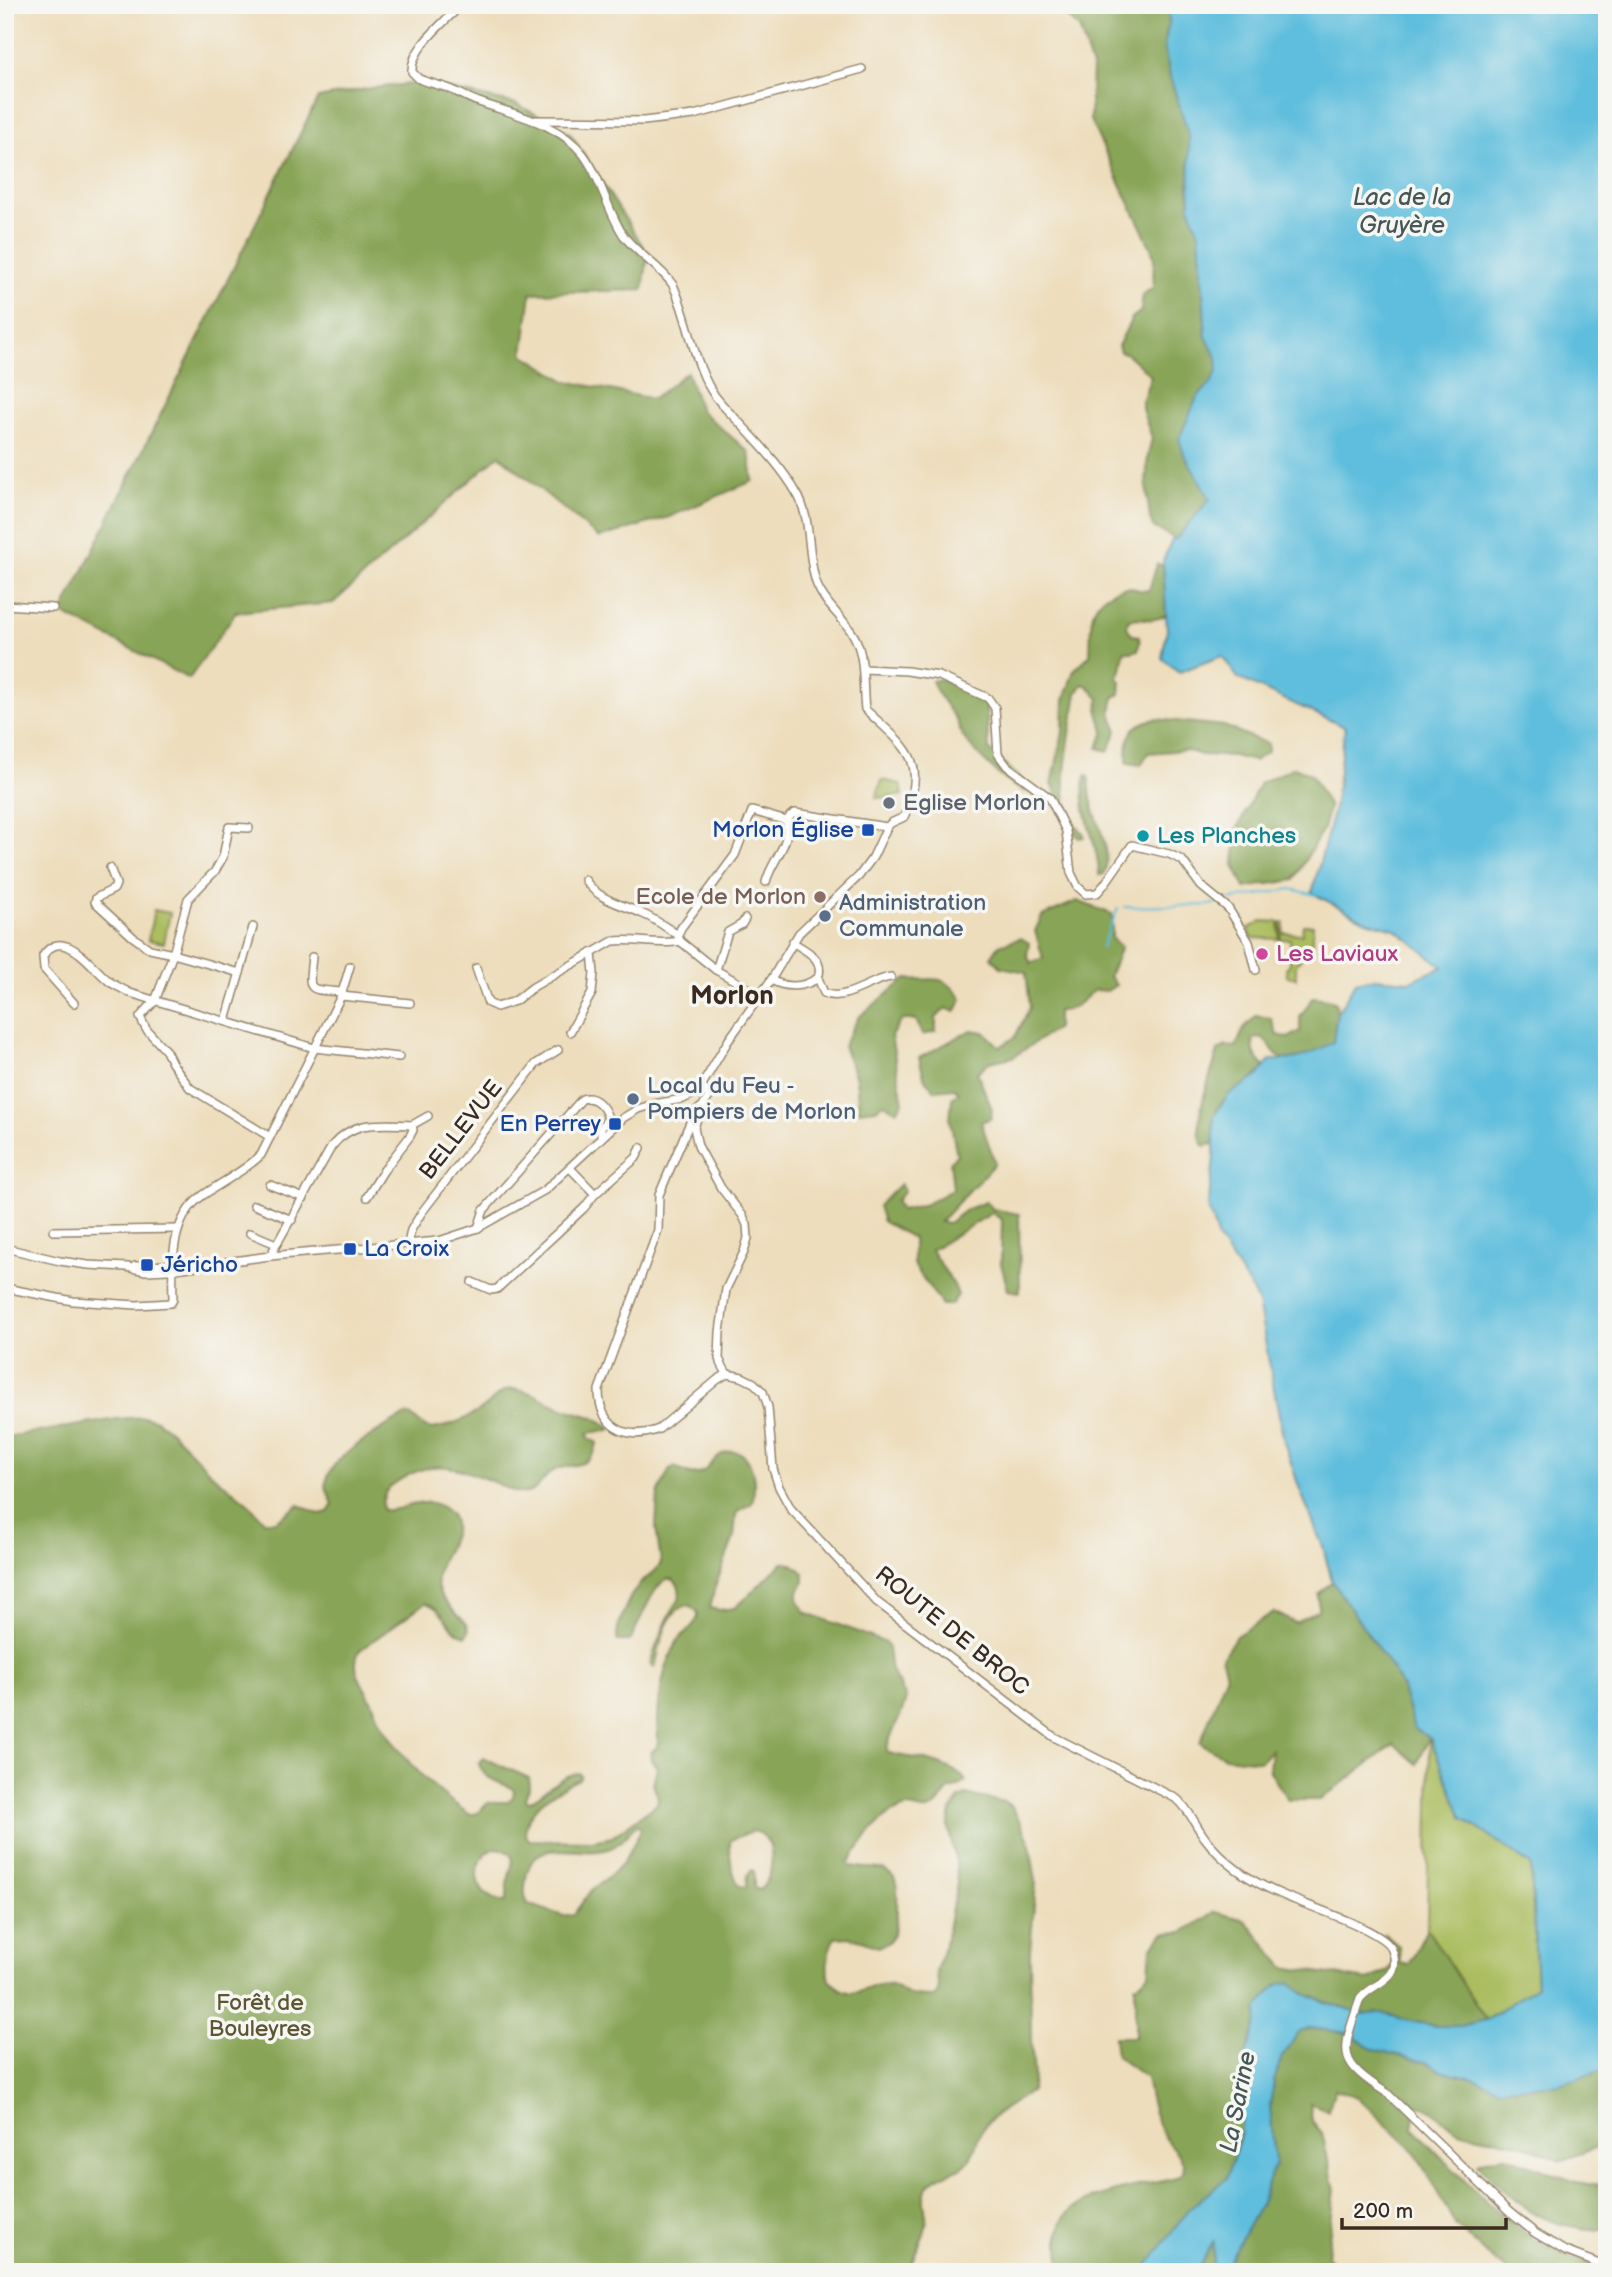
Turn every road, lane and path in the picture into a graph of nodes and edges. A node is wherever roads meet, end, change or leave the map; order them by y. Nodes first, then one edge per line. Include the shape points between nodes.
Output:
1 (461, 5) edge
2 (862, 69) dead end
3 (535, 120) junction
4 (5, 604) edge
5 (53, 608) dead end
6 (863, 669) junction
7 (787, 821) junction
8 (887, 827) junction
9 (249, 828) dead end
10 (110, 868) dead end
11 (585, 880) dead end
12 (766, 882) dead end
13 (745, 919) dead end
14 (253, 927) dead end
15 (679, 938) junction
16 (792, 942) junction
17 (592, 953) junction
18 (173, 954) junction
19 (313, 957) dead end
20 (350, 966) dead end
21 (476, 968) dead end
22 (716, 970) junction
23 (1256, 970) dead end
24 (240, 974) junction
25 (891, 977) dead end
26 (818, 978) junction
27 (771, 980) junction
28 (342, 994) junction
29 (760, 995) junction
30 (155, 1000) junction
31 (74, 1003) dead end
32 (410, 1003) dead end
33 (226, 1021) junction
34 (570, 1032) dead end
35 (314, 1048) junction
36 (558, 1050) dead end
37 (399, 1057) dead end
38 (702, 1085) junction
39 (709, 1097) junction
40 (428, 1116) dead end
41 (412, 1125) junction
42 (271, 1138) junction
43 (601, 1138) junction
44 (641, 1148) dead end
45 (570, 1168) junction
46 (270, 1185) dead end
47 (595, 1194) junction
48 (367, 1197) dead end
49 (304, 1198) junction
50 (254, 1205) dead end
51 (292, 1220) junction
52 (178, 1228) junction
53 (478, 1228) junction
54 (53, 1231) dead end
55 (250, 1233) dead end
56 (276, 1244) junction
57 (408, 1244) junction
58 (5, 1248) edge
59 (270, 1256) junction
60 (172, 1267) junction
61 (472, 1282) dead end
62 (5, 1288) edge
63 (727, 1374) junction
64 (1607, 2267) edge

1 - 3 street via 424,44 411,70 424,81
2 - 3 street via 694,115 644,121
3 - 6 street via 583,153 623,235 666,275 679,297 712,393 798,494 817,584 854,636
4 - 5 street
6 - 8 street via 865,709 913,760 914,796 904,817
6 - 23 street via 939,676 988,698 995,708 998,754 1050,799 1066,831 1071,873 1078,887 1086,894 1097,893 1132,845 1175,857 1228,908 1249,942
7 - 8 street via 795,813
7 - 12 street via 788,833
7 - 15 street via 752,811 735,855 681,928
8 - 16 street via 859,876
9 - 18 street via 229,827 223,857 188,899
10 - 18 street via 114,889 95,901 150,949
11 - 15 street via 600,896 643,914
13 - 22 street via 728,932
14 - 24 street
15 - 17 street via 660,943 613,941
15 - 22 street
16 - 26 street via 817,960
16 - 27 street
17 - 21 street via 515,1001 496,1007 488,1003
17 - 34 street via 592,993
18 - 24 street
18 - 30 street
19 - 28 street via 310,987
20 - 28 street
22 - 29 street
24 - 33 street
25 - 26 street via 832,995 824,993
26 - 27 street via 797,986
27 - 29 street
28 - 32 street
28 - 35 street
29 - 38 street
30 - 31 street via 110,982 73,949 54,946 43,956 44,969
30 - 33 street
30 - 42 street via 140,1017 190,1088
33 - 35 street
35 - 37 street
35 - 42 street
36 - 57 street, BELLEVUE via 536,1064 430,1202 411,1230
38 - 39 street
38 - 43 street via 683,1099 631,1112
39 - 63 street via 709,1107 694,1122 695,1136 720,1188 746,1220 748,1234 726,1289 721,1321 719,1359
39 - 63 street via 694,1113 659,1195 658,1230 598,1390 598,1402 618,1430 649,1433
40 - 41 street
41 - 48 street via 410,1136
41 - 49 street via 356,1126 340,1136
42 - 52 street via 247,1168 199,1198
43 - 45 street
43 - 53 street via 608,1118 605,1109 596,1101 582,1099 484,1210
44 - 47 street via 636,1158
45 - 47 street
45 - 53 street via 537,1196
46 - 49 street
47 - 61 street via 497,1289
49 - 51 street
50 - 51 street
51 - 56 street
52 - 54 street
52 - 60 street
53 - 57 street via 439,1241
55 - 56 street
56 - 59 street
57 - 59 street
58 - 60 street via 60,1261
59 - 60 street
60 - 62 street via 173,1299 166,1305 73,1301
63 - 64 street, ROUTE DE BROC via 743,1377 763,1392 771,1426 773,1469 791,1509 877,1602 1054,1737 1177,1799 1229,1864 1275,1892 1387,1941 1394,1956 1391,1974 1363,1994 1346,2044 1354,2070 1387,2093 1535,2233

